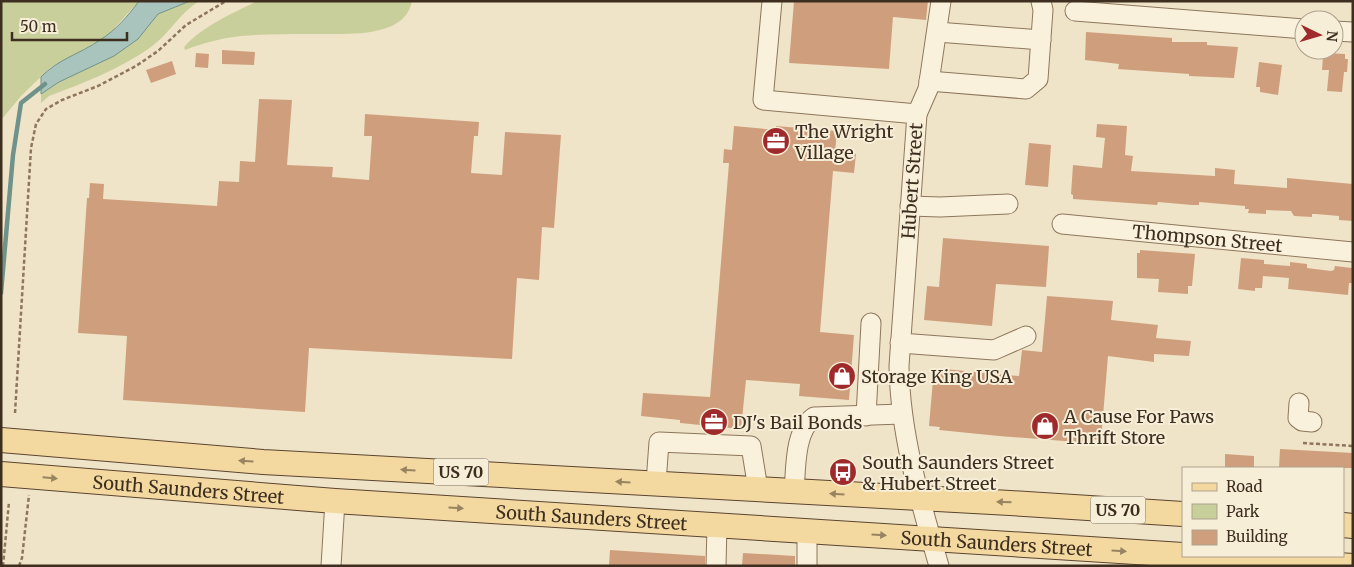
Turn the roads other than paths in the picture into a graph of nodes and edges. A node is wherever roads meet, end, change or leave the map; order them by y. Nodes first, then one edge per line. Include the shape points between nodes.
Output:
1 (772, 1) edge
2 (941, 1) edge
3 (1041, 1) edge
4 (1075, 11) dead end
5 (1294, 28) edge
6 (936, 32) junction
7 (1041, 40) junction
8 (930, 81) junction
9 (917, 114) junction
10 (1008, 204) dead end
11 (910, 206) junction
12 (1062, 224) dead end
13 (1353, 252) edge
14 (870, 323) dead end
15 (1026, 336) dead end
16 (900, 343) junction
17 (1299, 402) dead end
18 (902, 414) junction
19 (866, 416) junction
20 (1312, 422) dead end
21 (1, 440) edge
22 (1, 474) edge
23 (656, 484) junction
24 (758, 490) junction
25 (794, 492) junction
26 (921, 499) junction
27 (335, 500) junction
28 (1182, 514) edge
29 (717, 525) junction
30 (807, 531) junction
31 (931, 538) junction
32 (1182, 555) edge
33 (1210, 557) edge
34 (1294, 564) edge
35 (332, 566) edge
36 (716, 566) edge
37 (806, 566) edge
38 (939, 566) edge
39 (1353, 566) edge

1 - 9 street, Hubert Street via 763,100
2 - 6 street
3 - 7 street
4 - 5 street
6 - 7 street
6 - 8 street
7 - 8 street via 1038,79 1026,89
8 - 9 street
9 - 11 street, Hubert Street
10 - 11 street
11 - 16 street, Hubert Street
12 - 13 street, Thompson Street
14 - 19 street
15 - 16 street via 994,350
16 - 18 street, Hubert Street
17 - 20 street via 1298,418
18 - 19 street
18 - 26 street, Hubert Street
19 - 25 street via 814,417 806,422
23 -> 21 main road, South Saunders Street / US 70 via 254,461
22 -> 27 main road, South Saunders Street / US 70
23 - 24 main road, South Saunders Street / US 70
23 - 24 street via 659,442 751,446
24 - 25 main road, South Saunders Street / US 70
26 -> 25 main road, South Saunders Street / US 70
28 -> 26 main road, South Saunders Street / US 70
26 - 31 street, Hubert Street
27 -> 29 main road, South Saunders Street / US 70
27 - 35 street
29 - 30 main road, South Saunders Street / US 70
29 - 36 street
30 -> 31 main road, South Saunders Street / US 70
30 - 37 street
31 -> 32 main road, South Saunders Street / US 70
31 - 38 street, Hubert Street
33 - 34 main road
34 - 39 main road

